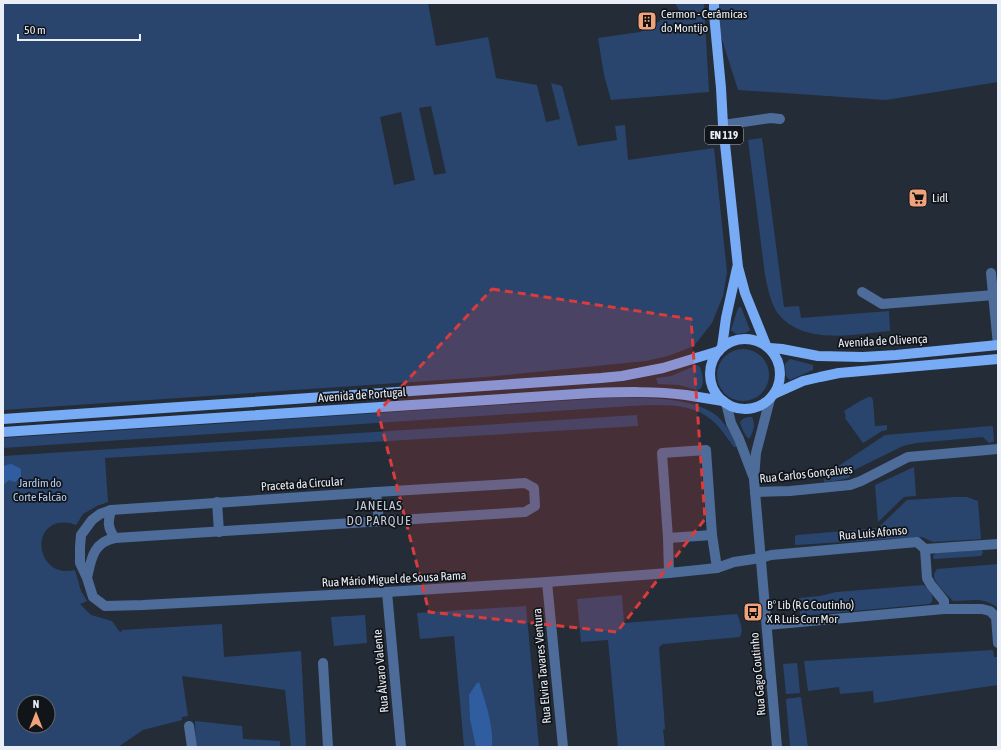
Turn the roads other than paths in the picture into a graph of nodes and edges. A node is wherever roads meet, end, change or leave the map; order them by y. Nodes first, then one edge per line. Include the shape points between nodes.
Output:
1 (714, 3) edge
2 (780, 119) dead end
3 (722, 125) junction
4 (738, 266) junction
5 (991, 272) dead end
6 (862, 292) dead end
7 (994, 294) junction
8 (998, 345) edge
9 (768, 347) junction
10 (720, 349) junction
11 (998, 359) edge
12 (772, 397) junction
13 (724, 402) junction
14 (3, 418) edge
15 (3, 432) edge
16 (998, 450) edge
17 (754, 480) junction
18 (376, 492) junction
19 (755, 492) junction
20 (217, 502) junction
21 (112, 510) junction
22 (378, 522) junction
23 (219, 532) junction
24 (81, 535) joint
25 (712, 535) junction
26 (115, 538) junction
27 (668, 538) junction
28 (998, 544) edge
29 (925, 549) junction
30 (761, 558) junction
31 (717, 568) junction
32 (669, 573) junction
33 (87, 578) junction
34 (547, 582) junction
35 (387, 592) junction
36 (944, 609) junction
37 (767, 625) junction
38 (998, 643) edge
39 (323, 663) dead end
40 (189, 726) dead end
41 (192, 747) edge
42 (328, 747) edge
43 (401, 747) edge
44 (563, 747) edge
45 (777, 747) edge

1 - 3 main road, EN 119
2 - 3 street
3 - 4 main road, EN 119
4 - 9 main road, EN 119 via 745,293
4 - 10 main road, EN 119
5 - 7 street
6 - 7 street via 882,304
7 - 8 street
8 - 9 main road, Avenida de Olivença via 863,357 818,356
9 - 10 main road via 756,340 744,339 732,341
9 - 12 main road via 776,356 781,375
10 - 13 main road via 710,371 711,382
10 - 14 main road, Avenida de Portugal via 663,368 622,376
11 - 12 main road via 839,373 803,381
12 - 13 main road via 760,406 748,409 737,408
12 - 17 street, Rua Gago Coutinho via 756,453
13 - 15 main road, Avenida de Portugal via 653,392 592,393
13 - 17 street, Rua Gago Coutinho
16 - 19 street, Rua Carlos Gonçalves via 908,457 850,485
17 - 19 street, Rua Gago Coutinho
18 - 20 street, Praceta da Circular
18 - 22 street
18 - 22 street, Praceta da Circular via 525,483 534,488 535,506 525,512
19 - 30 street, Rua Gago Coutinho
20 - 21 street, Praceta da Circular
20 - 23 street
21 - 24 street, Praceta da Circular via 92,520
21 - 26 street via 108,521
22 - 23 street
23 - 26 street
24 - 33 street, Rua Mário Miguel de Sousa Rama via 80,563
25 - 27 street
25 - 27 street via 706,450 662,453
25 - 31 street
26 - 33 street via 100,544 92,558
27 - 32 street
28 - 29 street, Rua Luís Afonso
29 - 30 street, Rua Luís Afonso via 917,542 795,552
29 - 36 street via 927,578 944,601
30 - 31 street, Rua Mário Miguel de Sousa Rama via 734,562
30 - 37 street, Rua Gago Coutinho
31 - 32 street, Rua Mário Miguel de Sousa Rama
32 - 34 street, Rua Mário Miguel de Sousa Rama
33 - 35 street, Rua Mário Miguel de Sousa Rama via 93,596 105,606
34 - 35 street, Rua Mário Miguel de Sousa Rama
34 - 44 street, Rua Elvira Tavares Ventura
35 - 43 street, Rua Álvaro Valente
36 - 37 street
36 - 38 street via 990,611 996,618
37 - 45 street, Rua Gago Coutinho
39 - 42 street
40 - 41 street

